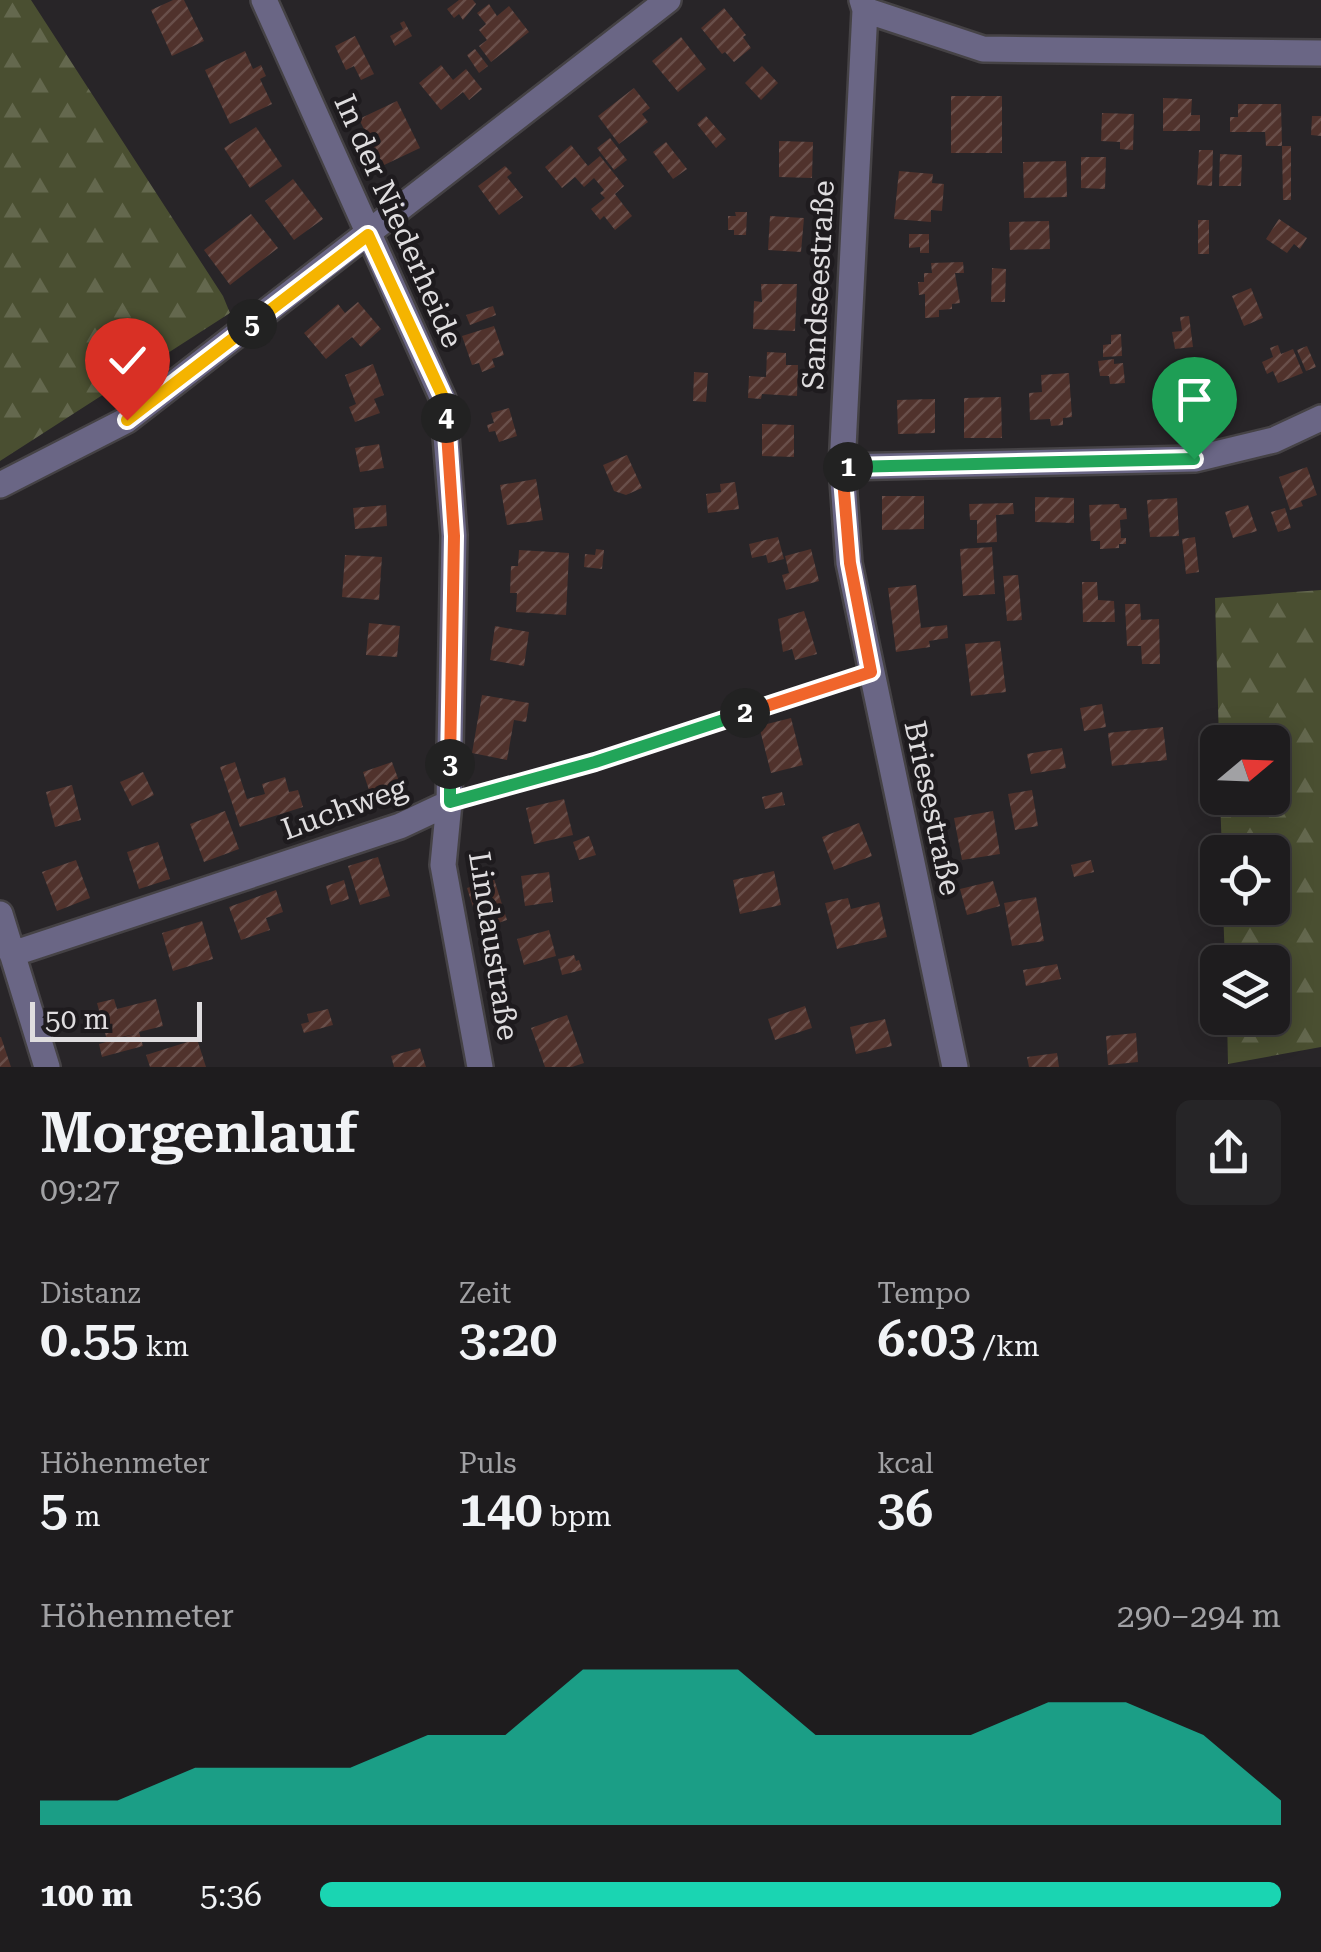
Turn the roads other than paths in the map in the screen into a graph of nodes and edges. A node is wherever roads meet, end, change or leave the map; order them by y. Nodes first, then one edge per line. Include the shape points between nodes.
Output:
1 (264, 0) edge
2 (668, 0) edge
3 (863, 5) edge
4 (1321, 53) edge
5 (368, 235) junction
6 (1321, 418) edge
7 (842, 467) junction
8 (0, 485) edge
9 (454, 536) joint
10 (850, 563) joint
11 (450, 802) junction
12 (0, 914) edge
13 (12, 954) junction
14 (46, 1067) edge
15 (480, 1067) edge
16 (954, 1067) edge

1 - 5 street, In der Niederheide
2 - 5 street
3 - 4 street via 982,50
3 - 7 street, Sandseestraße
5 - 8 street via 127,420
5 - 9 street, In der Niederheide via 444,399
6 - 7 street via 1274,440 1194,459
7 - 10 street, Sandseestraße
9 - 11 street, Lindaustraße
10 - 16 street, Briesestraße
11 - 13 street, Luchweg via 400,826
11 - 15 street, Lindaustraße via 442,866
12 - 13 street
13 - 14 street

